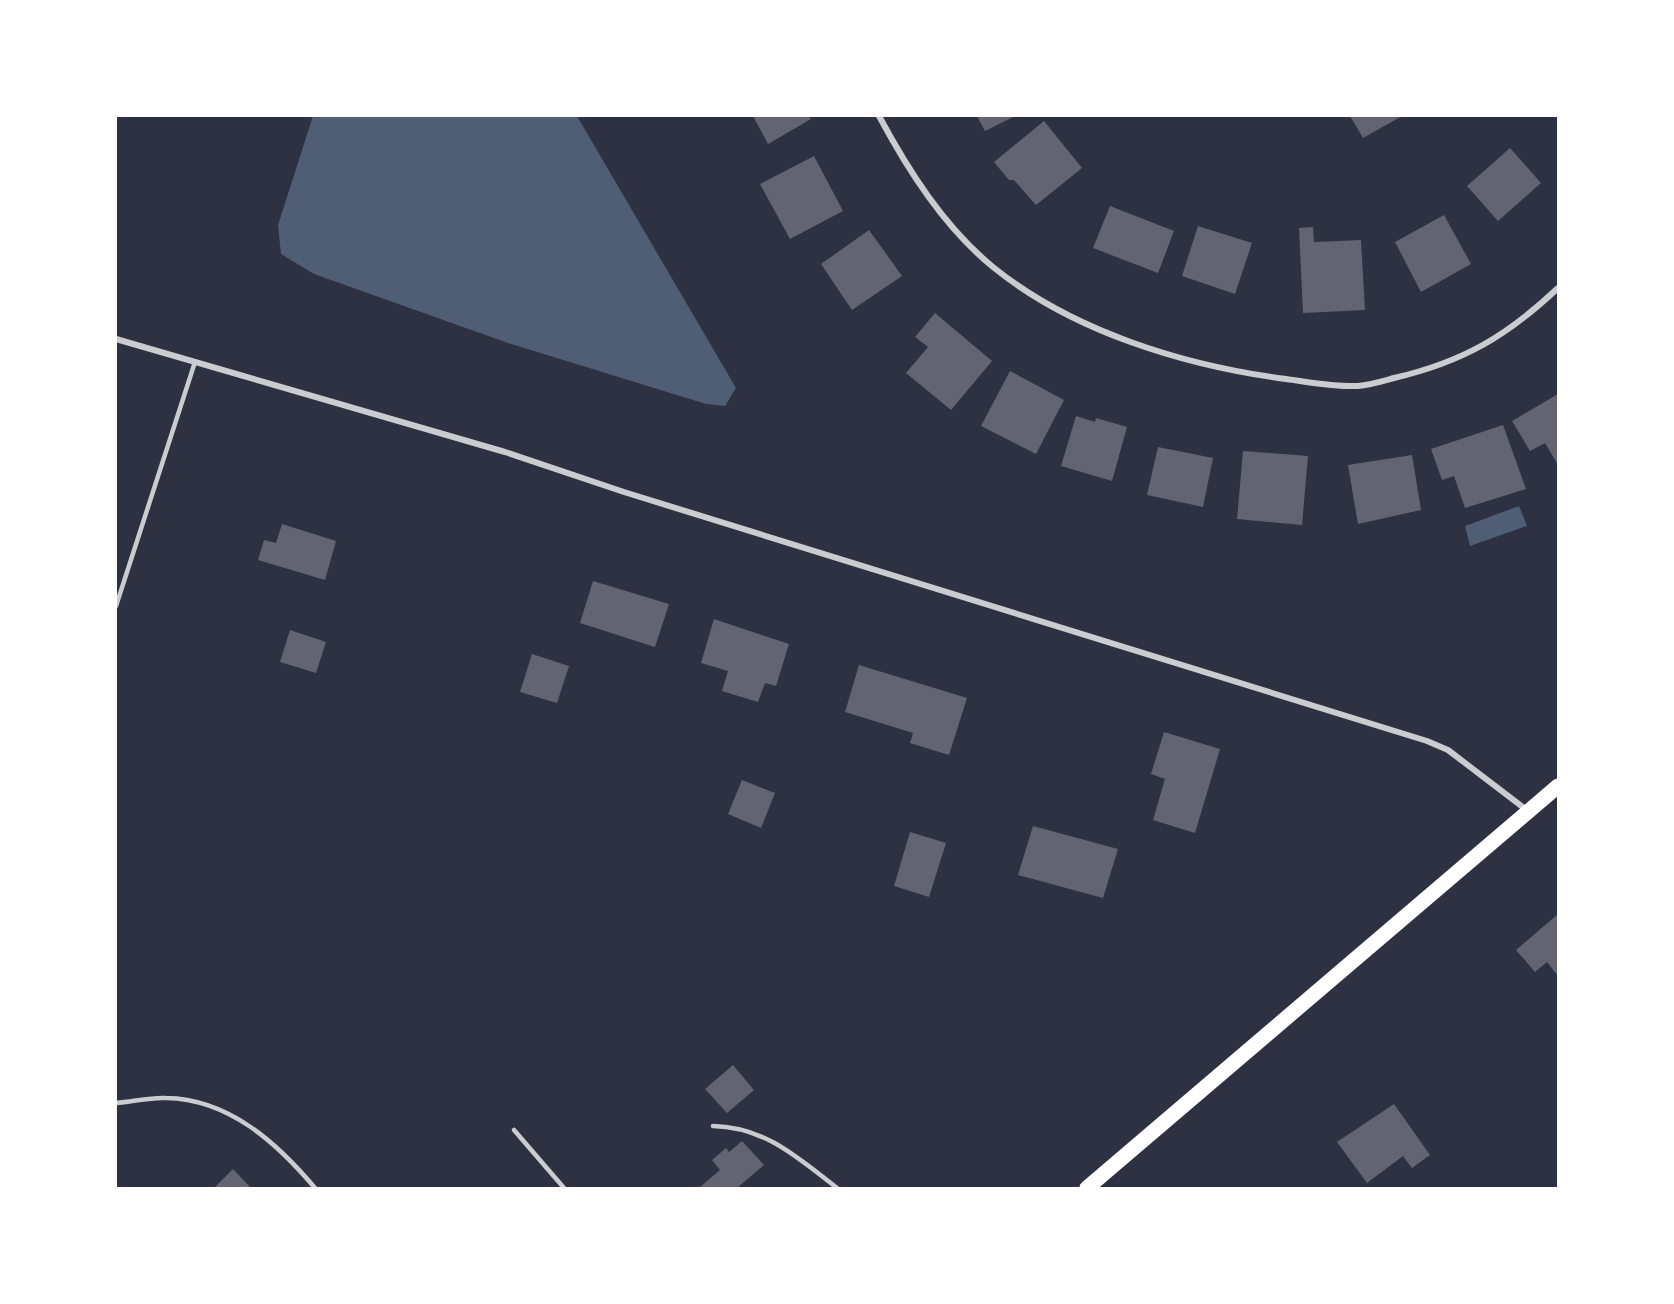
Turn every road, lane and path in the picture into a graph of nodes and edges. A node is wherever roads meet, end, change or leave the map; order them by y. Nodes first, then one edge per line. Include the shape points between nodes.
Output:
1 (879, 116) edge
2 (1558, 288) edge
3 (116, 339) edge
4 (195, 362) junction
5 (116, 606) edge
6 (1558, 786) edge
7 (1528, 811) junction
8 (116, 1103) edge
9 (713, 1126) dead end
10 (514, 1130) dead end
11 (315, 1188) edge
12 (564, 1188) edge
13 (837, 1188) edge
14 (1087, 1188) edge

1 - 2 street via 899,153 956,232 993,267 1090,325 1161,352 1235,373 1359,386 1415,373 1464,357 1523,321
3 - 4 street
4 - 5 lane
4 - 7 street via 505,452 1427,741 1448,750
6 - 7 main road
7 - 14 main road
8 - 11 lane via 166,1098 205,1104 228,1113 291,1160
9 - 13 lane via 739,1128 778,1143
10 - 12 lane

